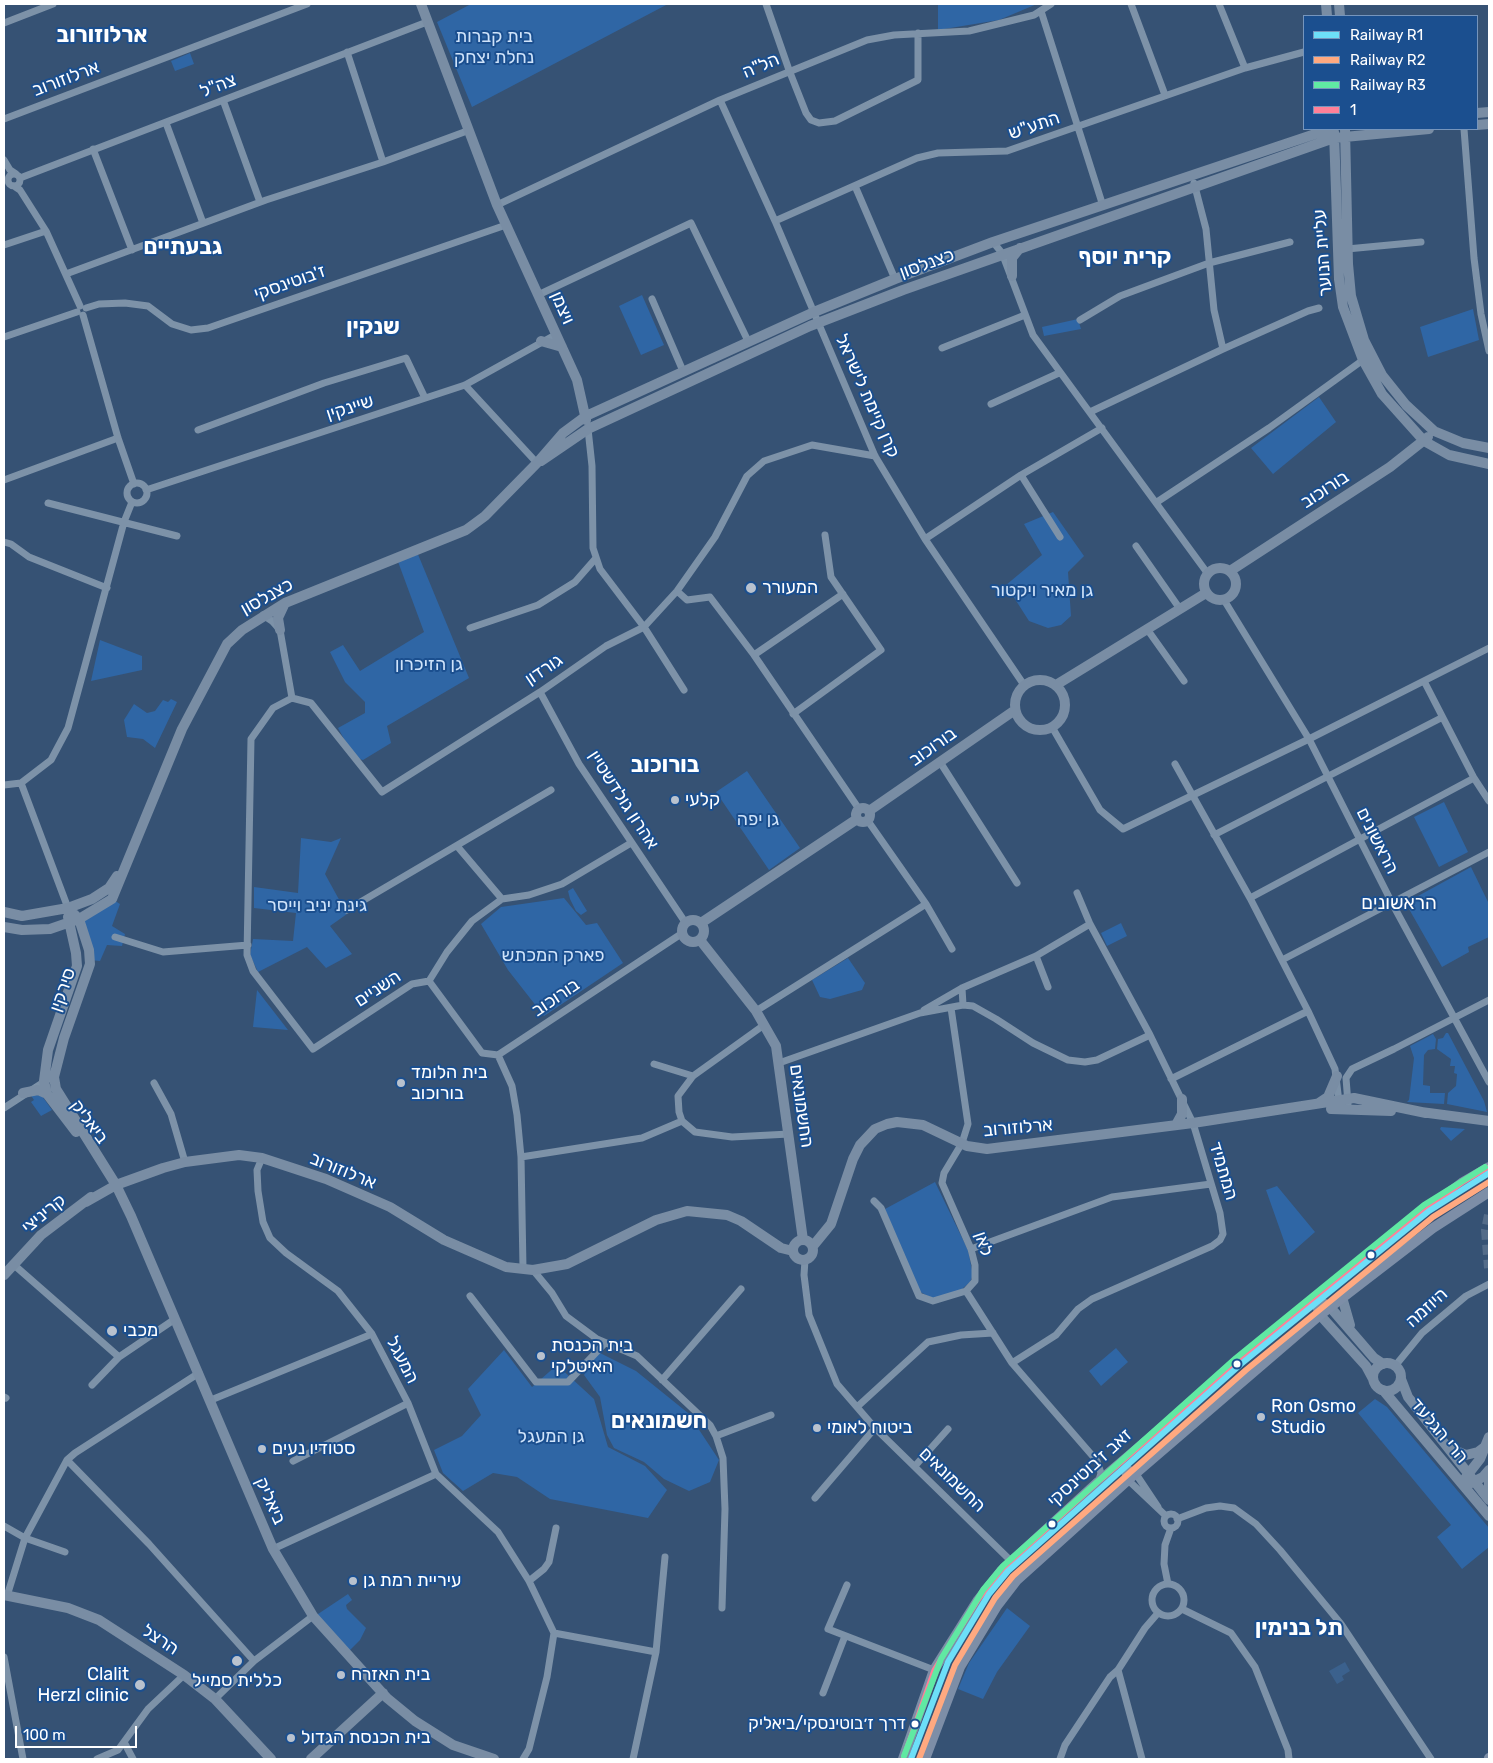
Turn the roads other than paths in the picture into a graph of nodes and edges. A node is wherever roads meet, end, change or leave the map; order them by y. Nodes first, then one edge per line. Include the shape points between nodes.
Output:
1 (53, 4) edge
2 (307, 4) edge
3 (421, 4) edge
4 (766, 4) edge
5 (1050, 4) edge
6 (1131, 4) edge
7 (1219, 4) edge
8 (1041, 11) junction
9 (427, 22) junction
10 (4, 23) edge
11 (918, 34) junction
12 (347, 52) junction
13 (1303, 52) edge
14 (1245, 68) junction
15 (789, 70) junction
16 (1166, 95) junction
17 (223, 100) junction
18 (720, 100) junction
19 (4, 119) edge
20 (166, 123) junction
21 (1078, 126) junction
22 (1408, 130) edge
23 (1464, 130) edge
24 (468, 131) junction
25 (1333, 132) edge
26 (1346, 133) edge
27 (93, 149) junction
28 (4, 160) edge
29 (383, 162) junction
30 (1198, 174) junction
31 (13, 180) edge
32 (855, 186) junction
33 (1194, 186) junction
34 (260, 202) junction
35 (497, 205) junction
36 (1103, 206) junction
37 (774, 221) junction
38 (203, 223) junction
39 (506, 225) junction
40 (46, 231) junction
41 (993, 242) junction
42 (1290, 242) dead end
43 (1421, 242) dead end
44 (4, 245) edge
45 (1024, 245) junction
46 (1347, 249) junction
47 (132, 250) junction
48 (1002, 253) junction
49 (1209, 263) junction
50 (66, 274) junction
51 (1012, 276) junction
52 (895, 279) junction
53 (538, 295) junction
54 (652, 299) dead end
55 (1319, 308) dead end
56 (82, 310) junction
57 (814, 312) junction
58 (1025, 315) junction
59 (1080, 320) dead end
60 (818, 323) junction
61 (555, 335) junction
62 (4, 337) edge
63 (542, 341) junction
64 (748, 341) junction
65 (562, 348) junction
66 (942, 348) dead end
67 (1223, 349) junction
68 (1489, 351) edge
69 (1363, 360) junction
70 (683, 371) junction
71 (1060, 373) junction
72 (465, 385) junction
73 (425, 398) junction
74 (991, 404) dead end
75 (1090, 412) junction
76 (586, 416) junction
77 (1102, 428) junction
78 (588, 429) junction
79 (198, 430) dead end
80 (1434, 431) junction
81 (118, 438) junction
82 (1424, 441) junction
83 (1489, 448) edge
84 (875, 456) junction
85 (537, 463) junction
86 (1489, 464) edge
87 (1021, 475) junction
88 (4, 480) edge
89 (134, 484) junction
90 (146, 490) junction
91 (132, 502) junction
92 (1157, 502) junction
93 (48, 503) dead end
94 (124, 522) junction
95 (825, 535) dead end
96 (177, 536) dead end
97 (1060, 537) dead end
98 (925, 539) junction
99 (4, 542) edge
100 (1136, 546) dead end
101 (596, 558) junction
102 (1230, 571) junction
103 (1208, 574) junction
104 (107, 588) junction
105 (676, 591) junction
106 (1206, 593) junction
107 (843, 594) junction
108 (1224, 600) junction
109 (285, 603) junction
110 (1180, 608) junction
111 (263, 615) junction
112 (644, 627) junction
113 (470, 628) dead end
114 (1148, 629) junction
115 (280, 630) junction
116 (1489, 648) edge
117 (754, 655) junction
118 (1184, 681) dead end
119 (1424, 681) junction
120 (1024, 684) junction
121 (1056, 685) junction
122 (684, 690) dead end
123 (540, 692) junction
124 (292, 698) junction
125 (1014, 710) junction
126 (793, 714) junction
127 (1441, 718) junction
128 (1052, 727) junction
129 (1309, 739) junction
130 (940, 762) junction
131 (1175, 764) dead end
132 (1328, 778) junction
133 (1474, 778) junction
134 (21, 783) junction
135 (4, 785) edge
136 (551, 790) dead end
137 (1192, 796) junction
138 (1489, 801) edge
139 (863, 815) junction
140 (1214, 835) junction
141 (1359, 839) junction
142 (631, 844) junction
143 (457, 846) junction
144 (1489, 852) edge
145 (124, 867) junction
146 (1017, 883) dead end
147 (1077, 893) dead end
148 (1250, 898) junction
149 (502, 899) junction
150 (1392, 903) junction
151 (926, 904) junction
152 (68, 908) junction
153 (347, 910) dead end
154 (4, 912) edge
155 (80, 919) junction
156 (685, 922) junction
157 (68, 923) junction
158 (701, 923) junction
159 (1090, 924) junction
160 (4, 927) edge
161 (681, 934) junction
162 (115, 937) dead end
163 (700, 940) junction
164 (248, 945) junction
165 (952, 949) dead end
166 (1036, 956) junction
167 (1282, 960) junction
168 (429, 981) junction
169 (1048, 987) dead end
170 (962, 988) junction
171 (1489, 1000) edge
172 (963, 1005) junction
173 (951, 1008) junction
174 (756, 1011) junction
175 (1308, 1011) junction
176 (920, 1013) junction
177 (1454, 1018) junction
178 (764, 1025) junction
179 (1150, 1035) junction
180 (498, 1055) junction
181 (779, 1063) junction
182 (654, 1064) dead end
183 (1352, 1069) junction
184 (1336, 1072) junction
185 (693, 1076) junction
186 (54, 1077) junction
187 (1171, 1079) junction
188 (44, 1081) junction
189 (1489, 1082) edge
190 (154, 1083) dead end
191 (23, 1093) junction
192 (48, 1094) junction
193 (1182, 1099) junction
194 (1345, 1103) junction
195 (1318, 1104) junction
196 (4, 1108) edge
197 (1246, 1116) junction
198 (1489, 1119) edge
199 (682, 1121) junction
200 (1193, 1123) junction
201 (1176, 1125) junction
202 (789, 1134) junction
203 (962, 1143) junction
204 (521, 1157) junction
205 (262, 1158) junction
206 (182, 1163) junction
207 (1489, 1167) edge
208 (114, 1183) junction
209 (1211, 1184) junction
210 (1489, 1192) edge
211 (874, 1201) dead end
212 (803, 1240) junction
213 (813, 1246) junction
214 (971, 1249) junction
215 (793, 1251) junction
216 (805, 1260) junction
217 (13, 1264) junction
218 (528, 1269) junction
219 (4, 1275) edge
220 (1489, 1284) edge
221 (741, 1289) dead end
222 (966, 1291) junction
223 (470, 1296) dead end
224 (1342, 1297) junction
225 (1315, 1300) junction
226 (1330, 1307) junction
227 (1320, 1315) junction
228 (175, 1319) junction
229 (993, 1333) junction
230 (372, 1334) junction
231 (1354, 1335) junction
232 (605, 1343) junction
233 (119, 1357) junction
234 (1012, 1363) junction
235 (1383, 1364) junction
236 (1396, 1366) junction
237 (199, 1374) junction
238 (1373, 1379) junction
239 (1401, 1379) junction
240 (662, 1380) junction
241 (92, 1385) dead end
242 (1382, 1390) junction
243 (211, 1400) junction
244 (408, 1403) junction
245 (857, 1407) junction
246 (771, 1414) dead end
247 (875, 1428) junction
248 (948, 1429) dead end
249 (716, 1436) junction
250 (1488, 1441) edge
251 (1449, 1446) junction
252 (67, 1460) junction
253 (293, 1461) dead end
254 (1120, 1463) junction
255 (915, 1466) junction
256 (1489, 1470) edge
257 (1468, 1472) junction
258 (436, 1474) junction
259 (1132, 1477) junction
260 (1098, 1482) junction
261 (1476, 1482) junction
262 (1463, 1485) junction
263 (1489, 1489) edge
264 (816, 1498) dead end
265 (1489, 1500) edge
266 (1166, 1516) junction
267 (1489, 1516) edge
268 (1177, 1519) junction
269 (4, 1526) edge
270 (556, 1528) dead end
271 (1171, 1528) junction
272 (25, 1538) junction
273 (273, 1549) junction
274 (64, 1552) dead end
275 (665, 1557) dead end
276 (1011, 1562) junction
277 (529, 1582) junction
278 (1168, 1584) junction
279 (847, 1586) dead end
280 (5, 1595) edge
281 (722, 1608) dead end
282 (1182, 1609) junction
283 (1158, 1614) junction
284 (313, 1616) junction
285 (554, 1633) junction
286 (845, 1636) junction
287 (656, 1652) junction
288 (4, 1657) edge
289 (254, 1662) junction
290 (934, 1670) junction
291 (1118, 1670) junction
292 (184, 1675) junction
293 (823, 1693) dead end
294 (385, 1696) junction
295 (215, 1699) junction
296 (124, 1742) junction
297 (23, 1759) edge
298 (96, 1759) edge
299 (133, 1759) edge
300 (271, 1759) edge
301 (311, 1759) edge
302 (494, 1759) edge
303 (523, 1759) edge
304 (632, 1759) edge
305 (903, 1759) edge
306 (925, 1759) edge
307 (1060, 1759) edge
308 (1142, 1759) edge
309 (1289, 1759) edge
310 (1431, 1759) edge

1 - 10 street
2 - 19 street, ארלוזורוב
3 - 9 street, ויצמן
4 - 15 street
5 - 8 street, הל"ה
6 - 16 street
7 - 14 street
8 - 11 street, הל"ה via 969,31
8 - 21 street
9 - 12 street, צה"ל
9 - 24 street, ויצמן
11 - 15 street, הל"ה via 867,40
11 - 15 street via 918,80 826,124 811,120
12 - 17 street, צה"ל
12 - 29 street
13 - 14 street, התע"ש
14 - 16 street, התע"ש
15 - 18 street, הל"ה
16 - 21 street, התע"ש
17 - 20 street, צה"ל
17 - 34 street
18 - 35 street, הל"ה
18 - 37 street, קרן קיימת לישראל
20 - 27 street, צה"ל
20 - 38 street
21 - 32 street, התע"ש via 1007,152 927,155
21 - 36 street
22 - 26 street, כצנלסון
23 - 68 street via 1480,314
24 - 29 street
24 - 35 street, ויצמן
25 - 26 street, כצנלסון
25 - 30 street, כצנלסון
25 - 33 street, כצנלסון
25 - 69 street, עליית הנוער via 1339,279 1343,307
26 - 46 street, עליית הנוער
27 - 31 street, צה"ל
27 - 47 street
28 - 31 street
29 - 34 street
30 - 33 street
30 - 36 street, כצנלסון
31 - 40 street
32 - 37 street, התע"ש
32 - 52 street
33 - 45 street, כצנלסון
33 - 49 street via 1206,230
34 - 38 street
35 - 39 street, ויצמן
36 - 41 street, כצנלסון
37 - 57 street, קרן קיימת לישראל
38 - 47 street
39 - 53 street, ויצמן
39 - 56 street, ז'בוטינסקי via 208,328 191,330 172,324 148,306 125,302 99,304
40 - 44 street
40 - 50 street
41 - 48 street
41 - 52 street, כצנלסון
42 - 49 street
43 - 46 street
45 - 48 street, כצנלסון
45 - 51 street via 1012,258
46 - 80 street, עליית הנוער via 1351,296 1364,340 1388,383
47 - 50 street
48 - 51 street
48 - 60 street, כצנלסון
49 - 59 street via 1120,296
49 - 67 street via 1214,310
50 - 56 street
51 - 58 street
52 - 57 street, כצנלסון
53 - 61 street, ויצמן
53 - 64 street via 691,223
54 - 70 street
55 - 67 street
56 - 62 street, ז'בוטינסקי
56 - 81 street
57 - 60 street, קרן קיימת לישראל
57 - 64 street, כצנלסון
58 - 66 street
58 - 71 street via 1033,335
60 - 78 street, כצנלסון
60 - 84 street, קרן קיימת לישראל
61 - 63 street, שיינקין
61 - 65 street, ויצמן
63 - 65 street
63 - 72 street, שיינקין
64 - 70 street, כצנלסון
65 - 76 street, ויצמן via 577,380
67 - 75 street
69 - 82 street, עליית הנוער via 1382,394
69 - 92 street via 1270,428
70 - 76 street, כצנלסון
71 - 74 street
71 - 75 street
72 - 73 street, שיינקין
72 - 85 street
73 - 79 street via 406,358 324,383
73 - 90 street, שיינקין
75 - 77 street
76 - 78 street, ויצמן
76 - 85 street, כצנלסון via 563,433
77 - 87 street
77 - 92 street
78 - 85 street, כצנלסון
78 - 101 street, ויצמן
80 - 82 street, בורוכוב
80 - 83 street via 1463,443
81 - 88 street
81 - 89 street
82 - 86 street, עליית הנוער via 1449,455
82 - 102 street, בורוכוב via 1390,467
84 - 98 street, קרן קיימת לישראל
84 - 105 street, גורדון via 812,445 764,461 747,476 715,537
85 - 109 street, כצנלסון via 485,516 466,530
87 - 97 street
87 - 98 street
89 - 90 street via 142,485
89 - 91 street via 127,492
90 - 91 street via 142,502
91 - 94 street
92 - 103 street
93 - 94 street
94 - 96 street
94 - 104 street
95 - 107 street via 830,577
98 - 120 street, קרן קיימת לישראל
99 - 104 street via 29,558
100 - 110 street
101 - 112 street, ויצמן via 600,569
101 - 113 street via 575,582 538,605
102 - 103 street via 1218,568
102 - 108 street via 1237,586 1230,598
103 - 106 street via 1204,584
104 - 134 street via 68,728 51,760
105 - 112 street, גורדון
105 - 117 street via 687,600 710,597
106 - 108 street via 1215,600
106 - 110 street
107 - 117 street
107 - 126 street via 881,650
108 - 129 street, הראשונים
109 - 111 street, כצנלסון
109 - 115 street via 278,618
110 - 114 street
111 - 115 street
111 - 145 street, כצנלסון via 226,644 182,730
112 - 122 street, ויצמן
112 - 123 street, גורדון via 606,646
114 - 118 street
114 - 121 street
115 - 124 street
116 - 119 street
117 - 126 street
119 - 127 street
119 - 129 street
120 - 121 street via 1040,679
120 - 125 street via 1015,696
121 - 128 street via 1065,699 1065,707
123 - 124 street, גורדון via 382,792 311,703
123 - 142 street, אהרון גולדשטיין via 579,764
124 - 164 street via 273,708 251,739
125 - 128 street via 1017,718 1029,728 1044,730
125 - 130 street, בורוכוב
126 - 139 street
127 - 132 street
127 - 133 street
128 - 137 street via 1100,810 1123,829
129 - 132 street, הראשונים
129 - 137 street
130 - 139 street, בורוכוב
130 - 146 street
131 - 137 street
132 - 140 street
132 - 141 street, הראשונים
133 - 138 street
133 - 141 street
134 - 135 street
134 - 152 street, סירקין
136 - 143 street
137 - 140 street
139 - 151 street
139 - 158 street, בורוכוב
140 - 148 street
141 - 148 street
141 - 150 street, הראשונים
142 - 149 street via 562,884 530,896
142 - 156 street, אהרון גולדשטיין
143 - 149 street
143 - 153 street
144 - 150 street
145 - 152 street, כצנלסון via 109,888
145 - 155 street, כצנלסון via 112,898
147 - 159 street, המתמיד
148 - 167 street
149 - 168 street, השניים via 472,921
150 - 167 street
150 - 177 street, הראשונים
151 - 165 street
151 - 174 street
152 - 154 street, כצנלסון via 22,916
152 - 155 street, סירקין
152 - 157 street, סירקין
155 - 157 street, כצנלסון
155 - 186 street, סירקין via 90,964
156 - 158 street
156 - 161 street
157 - 160 street, כצנלסון via 41,929
157 - 188 street, סירקין via 77,966 48,1050
158 - 163 street via 704,932
159 - 166 street
159 - 179 street, המתמיד
161 - 163 street via 689,942
161 - 180 street, בורוכוב
162 - 164 street via 164,952
163 - 174 street
164 - 168 street, השניים via 247,955 253,970 313,1049 412,984
166 - 169 street
166 - 170 street
167 - 175 street
168 - 180 street via 482,1053
170 - 172 street
170 - 176 street
171 - 177 street
172 - 173 street
172 - 179 street via 973,1006 996,1018 1033,1043 1068,1060 1097,1060
173 - 176 street
173 - 203 street, לאן via 968,1115 967,1132
174 - 178 street, החשמונאים
175 - 184 street
175 - 187 street
176 - 181 street
177 - 183 street
177 - 189 street, הראשונים
178 - 181 street, החשמונאים via 776,1046
178 - 185 street
179 - 187 street, המתמיד
180 - 204 street via 512,1086
181 - 202 street, החשמונאים
182 - 185 street
183 - 184 street
183 - 194 street via 1346,1078
184 - 194 street
184 - 195 street via 1328,1097
185 - 199 street via 678,1096
186 - 188 street
186 - 208 street, ביאליק via 56,1089
187 - 193 street, המתמיד
188 - 191 street
188 - 192 street, ביאליק
190 - 206 street via 171,1114
191 - 192 street via 38,1090
191 - 196 street
192 - 208 street, ביאליק
193 - 200 street, המתמיד
193 - 201 street via 1182,1114
194 - 195 street, ארלוזורוב
194 - 197 street, ארלוזורוב via 1279,1115
194 - 198 street, ארלוזורוב
195 - 197 street, ארלוזורוב
197 - 200 street, ארלוזורוב
199 - 202 street via 695,1132 732,1137
199 - 204 street via 642,1138
200 - 201 street, ארלוזורוב
200 - 209 street, המתמיד
201 - 203 street, ארלוזורוב via 1002,1149 974,1148
202 - 212 street, החשמונאים
203 - 213 street, ארלוזורוב via 913,1122 897,1122 875,1129 860,1145 831,1224
203 - 214 street, לאן via 942,1182
204 - 218 street
205 - 206 street, ארלוזורוב via 234,1155
205 - 218 street, ארלוזורוב via 326,1179 390,1207 444,1240 506,1267
205 - 230 street, המעגל via 257,1170 258,1191 263,1222 270,1238 286,1254 338,1291
206 - 208 street, ארלוזורוב via 164,1163
207 - 225 main road, זאב ז'בוטינסקי via 1463,1182
208 - 217 street, קריניצי via 41,1236
208 - 228 street, ביאליק
209 - 214 street via 1112,1196
209 - 234 street, המתמיד via 1224,1226 1220,1240 1092,1299 1078,1309 1056,1335
210 - 224 main road, זאב ז'בוטינסקי via 1433,1228
211 - 222 street via 881,1208 919,1296 933,1301
212 - 213 street
212 - 215 street via 797,1242
213 - 216 street via 811,1256
214 - 222 street, לאן via 976,1282
215 - 216 street via 796,1257
215 - 218 street, ארלוזורוב via 776,1246 726,1215 687,1211 656,1220 567,1264
216 - 245 street, החשמונאים via 809,1315 837,1384
217 - 219 street, קריניצי
217 - 233 street
218 - 232 street via 552,1294 566,1316
220 - 236 street, היוזמה via 1466,1296 1422,1334
221 - 240 street
222 - 229 street
223 - 232 street via 536,1382 568,1382
224 - 226 main road, זאב ז'בוטינסקי
224 - 231 street
225 - 226 street
225 - 227 street
225 - 254 main road, זאב ז'בוטינסקי
226 - 227 main road, זאב ז'בוטינסקי
226 - 231 street
227 - 238 street via 1366,1366
227 - 259 main road, זאב ז'בוטינסקי
228 - 233 street
228 - 237 street, ביאליק
229 - 234 street
229 - 245 street via 928,1342
230 - 243 street
230 - 244 street, המעגל
231 - 235 street
232 - 240 street via 638,1356
233 - 241 street
234 - 260 street via 1097,1460 1101,1473
235 - 236 street
235 - 238 street via 1374,1372
236 - 239 street
237 - 243 street, ביאליק
237 - 252 street
238 - 242 street
239 - 242 street via 1394,1389
239 - 251 street, הרי הגלעד via 1408,1397
240 - 249 street via 710,1425
242 - 262 street, הרי הגלעד
243 - 273 street, ביאליק
244 - 253 street
244 - 258 street, המעגל
245 - 247 street, החשמונאים
246 - 249 street
247 - 255 street, החשמונאים
247 - 264 street
248 - 255 street
249 - 281 street via 723,1458 725,1509
250 - 251 street via 1478,1452 1466,1455
250 - 257 street via 1480,1459
251 - 257 street, הרי הגלעד
252 - 272 street
252 - 289 street via 149,1544
254 - 259 street
254 - 260 main road, זאב ז'בוטינסקי
255 - 276 street, החשמונאים
256 - 261 street
256 - 263 street
257 - 261 street, הרי הגלעד
257 - 262 street
258 - 273 street
258 - 277 street, המעגל via 498,1532
259 - 266 street
259 - 306 main road, זאב ז'בוטינסקי via 1017,1580 1007,1593 960,1667
260 - 276 main road, זאב ז'בוטינסקי
261 - 262 street
261 - 265 street, הרי הגלעד
262 - 267 street, הרי הגלעד
266 - 268 street via 1173,1514
266 - 271 street via 1164,1525
268 - 271 street
268 - 310 street via 1220,1506 1234,1508 1256,1524 1341,1624
269 - 272 street
270 - 277 street via 549,1562
271 - 278 street via 1165,1545
272 - 274 street
272 - 280 street
273 - 284 street, ביאליק
275 - 287 street
276 - 290 main road, זאב ז'בוטינסקי via 989,1584
277 - 285 street, המעגל
278 - 282 street via 1183,1594
278 - 283 street via 1157,1588 1152,1598
279 - 286 street via 828,1629
280 - 292 street, הרצל via 68,1608 99,1620
282 - 283 street via 1174,1616
282 - 309 street via 1231,1633 1255,1667
283 - 291 street via 1140,1634
284 - 289 street
284 - 294 street, ביאליק
285 - 287 street
285 - 303 street via 529,1749
286 - 290 street
286 - 293 street
287 - 304 street
288 - 297 street
289 - 295 street
290 - 305 main road, זאב ז'בוטינסקי
291 - 307 street via 1065,1745
291 - 308 street
292 - 295 street, הרצל
292 - 296 street via 148,1709
294 - 301 street
294 - 302 street, ביאליק via 415,1721 453,1744
295 - 300 street, הרצל
296 - 298 street via 118,1750
296 - 299 street

